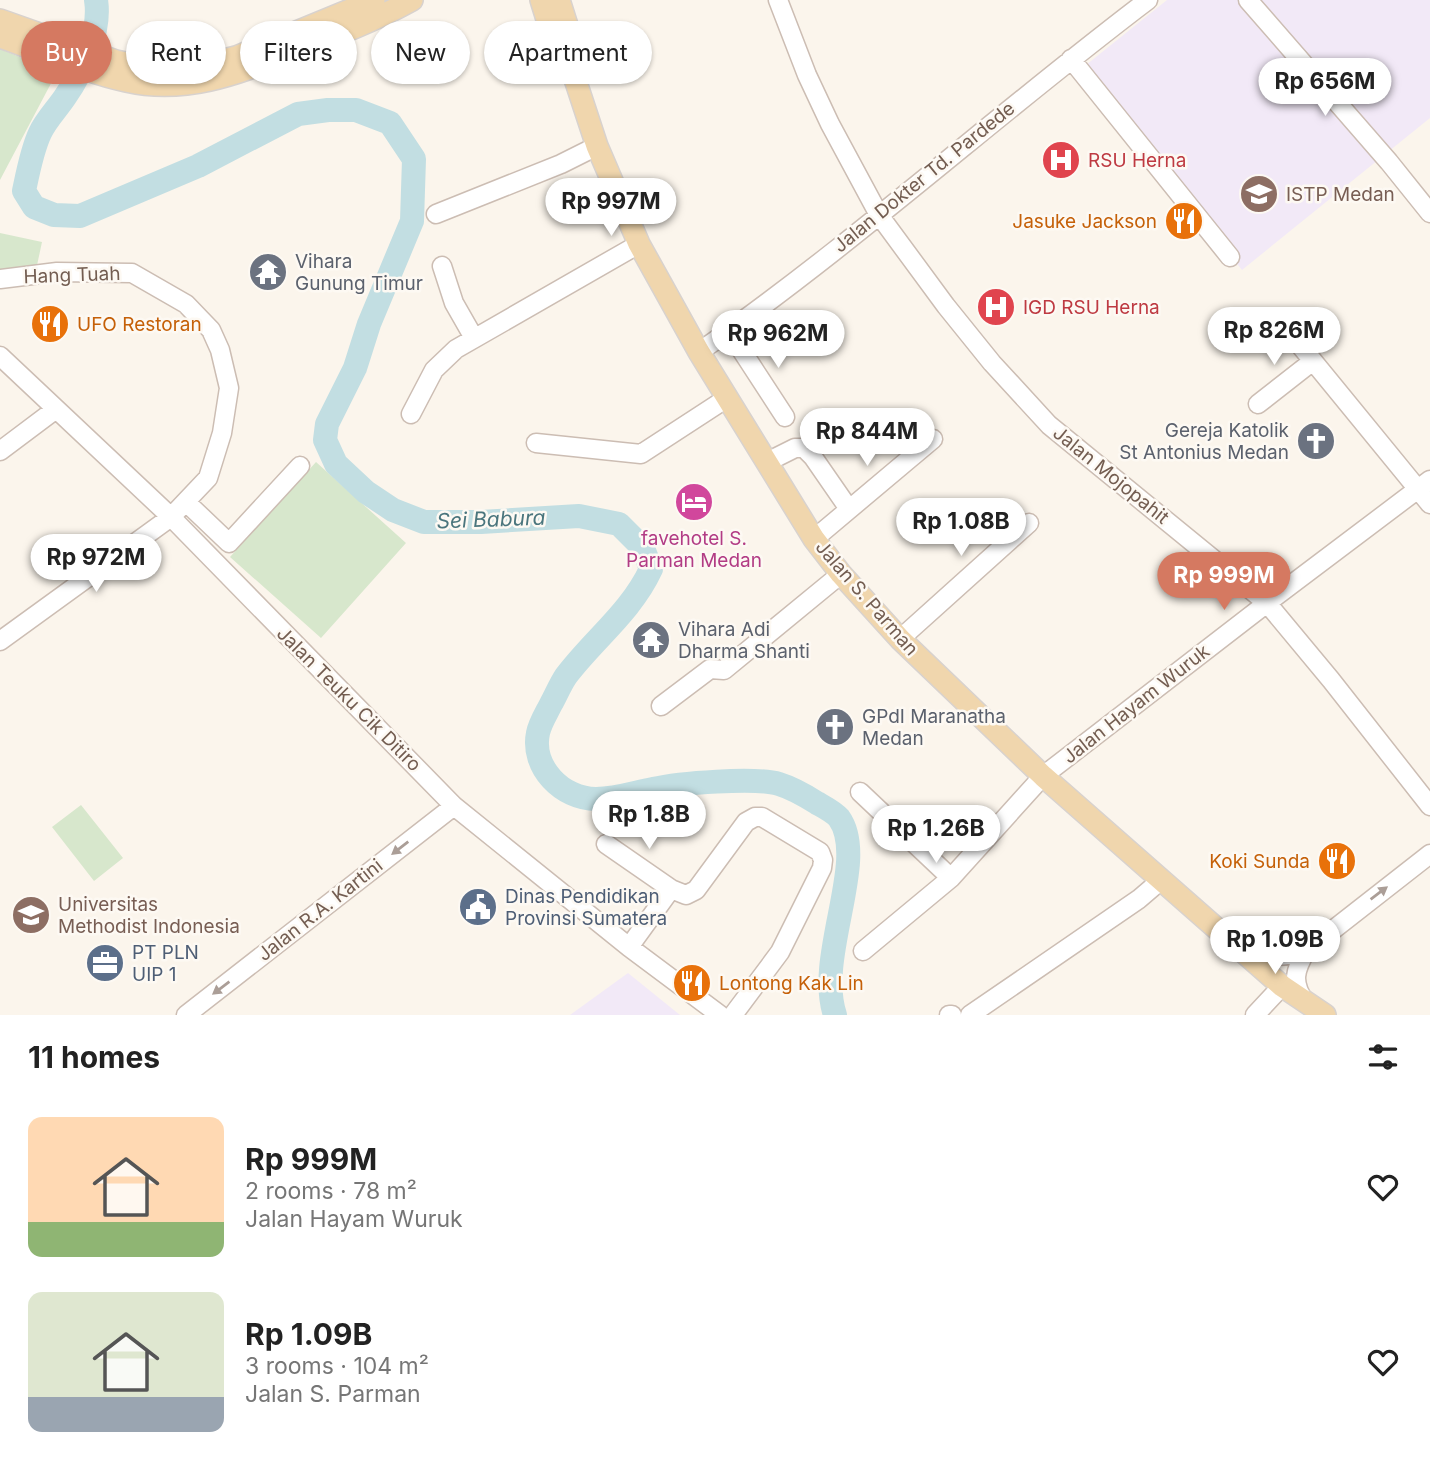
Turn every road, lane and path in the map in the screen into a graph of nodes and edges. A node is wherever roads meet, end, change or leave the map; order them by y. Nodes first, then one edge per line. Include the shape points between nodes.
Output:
1 (374, 0) edge
2 (412, 0) edge
3 (541, 0) edge
4 (559, 0) edge
5 (778, 0) edge
6 (1148, 0) edge
7 (1248, 0) edge
8 (0, 20) edge
9 (548, 21) edge
10 (566, 21) edge
11 (21, 32) edge
12 (0, 37) edge
13 (21, 39) edge
14 (1071, 59) junction
15 (113, 69) joint
16 (577, 84) edge
17 (597, 146) junction
18 (1430, 213) edge
19 (436, 214) dead end
20 (879, 215) junction
21 (639, 244) junction
22 (1230, 257) dead end
23 (442, 267) dead end
24 (0, 279) edge
25 (729, 331) junction
26 (474, 338) junction
27 (1294, 339) dead end
28 (699, 352) junction
29 (0, 356) edge
30 (1313, 361) junction
31 (727, 398) junction
32 (1258, 404) dead end
33 (56, 408) junction
34 (411, 414) dead end
35 (785, 417) dead end
36 (933, 439) dead end
37 (536, 443) dead end
38 (0, 451) edge
39 (767, 462) junction
40 (300, 466) dead end
41 (1424, 485) edge
42 (187, 503) junction
43 (1430, 504) edge
44 (849, 509) junction
45 (171, 517) junction
46 (1029, 523) dead end
47 (814, 539) junction
48 (841, 574) junction
49 (1267, 603) junction
50 (900, 639) junction
51 (0, 641) edge
52 (661, 706) dead end
53 (1043, 776) junction
54 (860, 792) dead end
55 (454, 806) junction
56 (1430, 806) edge
57 (606, 844) dead end
58 (1430, 854) edge
59 (951, 878) junction
60 (1160, 881) junction
61 (671, 889) junction
62 (629, 947) junction
63 (863, 951) dead end
64 (1306, 951) junction
65 (1242, 952) junction
66 (1282, 986) junction
67 (1306, 1004) junction
68 (186, 1015) edge
69 (720, 1015) edge
70 (733, 1015) edge
71 (970, 1015) edge
72 (1255, 1015) edge
73 (1325, 1015) edge

1 - 15 main road via 211,65
2 - 15 main road via 344,33 223,79 198,84 127,82
3 - 9 main road, Jalan S. Parman
4 - 10 main road, Jalan S. Parman
5 - 20 street, Jalan Mojopahit via 830,124
6 - 14 street, Jalan Dokter Td. Pardede
7 - 18 street
8 - 11 main road
12 - 13 main road
14 - 20 street, Jalan Dokter Td. Pardede
14 - 22 street
16 - 17 main road, Jalan S. Parman
17 - 19 street
17 - 21 main road, Jalan S. Parman
20 - 25 street, Jalan Dokter Td. Pardede
20 - 49 street, Jalan Mojopahit via 946,306 1049,425
21 - 26 street
21 - 28 main road, Jalan S. Parman
23 - 26 street via 454,303
24 - 42 street, Hang Tuah via 57,272 129,272 186,304 211,330 229,388 208,478
25 - 28 street, Jalan Dokter Td. Pardede
25 - 35 street
26 - 34 street via 434,370
27 - 30 street
28 - 31 main road, Jalan S. Parman
29 - 33 street, Jalan Teuku Cik Ditiro
30 - 32 street
30 - 41 street
31 - 37 street via 641,454
31 - 39 main road, Jalan S. Parman
33 - 38 street
33 - 45 street, Jalan Teuku Cik Ditiro
36 - 44 street
39 - 44 street via 795,448 806,449
39 - 47 main road, Jalan S. Parman
40 - 42 street via 229,543
41 - 43 street
41 - 49 street, Jalan Hayam Wuruk
42 - 45 street, Hang Tuah
44 - 47 street
45 - 51 street, Hang Tuah
45 - 55 street, Jalan Teuku Cik Ditiro
46 - 50 street
47 - 48 main road, Jalan S. Parman
48 - 50 main road, Jalan S. Parman
48 - 52 street via 725,669 710,669
49 - 53 street, Jalan Hayam Wuruk
49 - 56 street, Jalan Mojopahit
50 - 53 main road, Jalan S. Parman
53 - 59 street, Jalan Hayam Wuruk
53 - 60 main road, Jalan S. Parman
54 - 59 street
55 - 62 street, Jalan Teuku Cik Ditiro
55 -> 68 street, Jalan R.A. Kartini
57 - 61 street
64 -> 58 street
59 - 63 street, Jalan Hayam Wuruk
60 - 65 main road, Jalan S. Parman
60 - 71 street
61 - 62 street
61 - 70 street via 686,895 696,890 746,822 755,817 820,852 822,868 780,952
62 - 69 street, Jalan Teuku Cik Ditiro
64 - 65 street via 1292,956
64 - 67 street via 1294,983
65 - 66 main road, Jalan S. Parman
66 - 67 main road, Jalan S. Parman
66 - 72 street
67 - 73 main road, Jalan S. Parman

